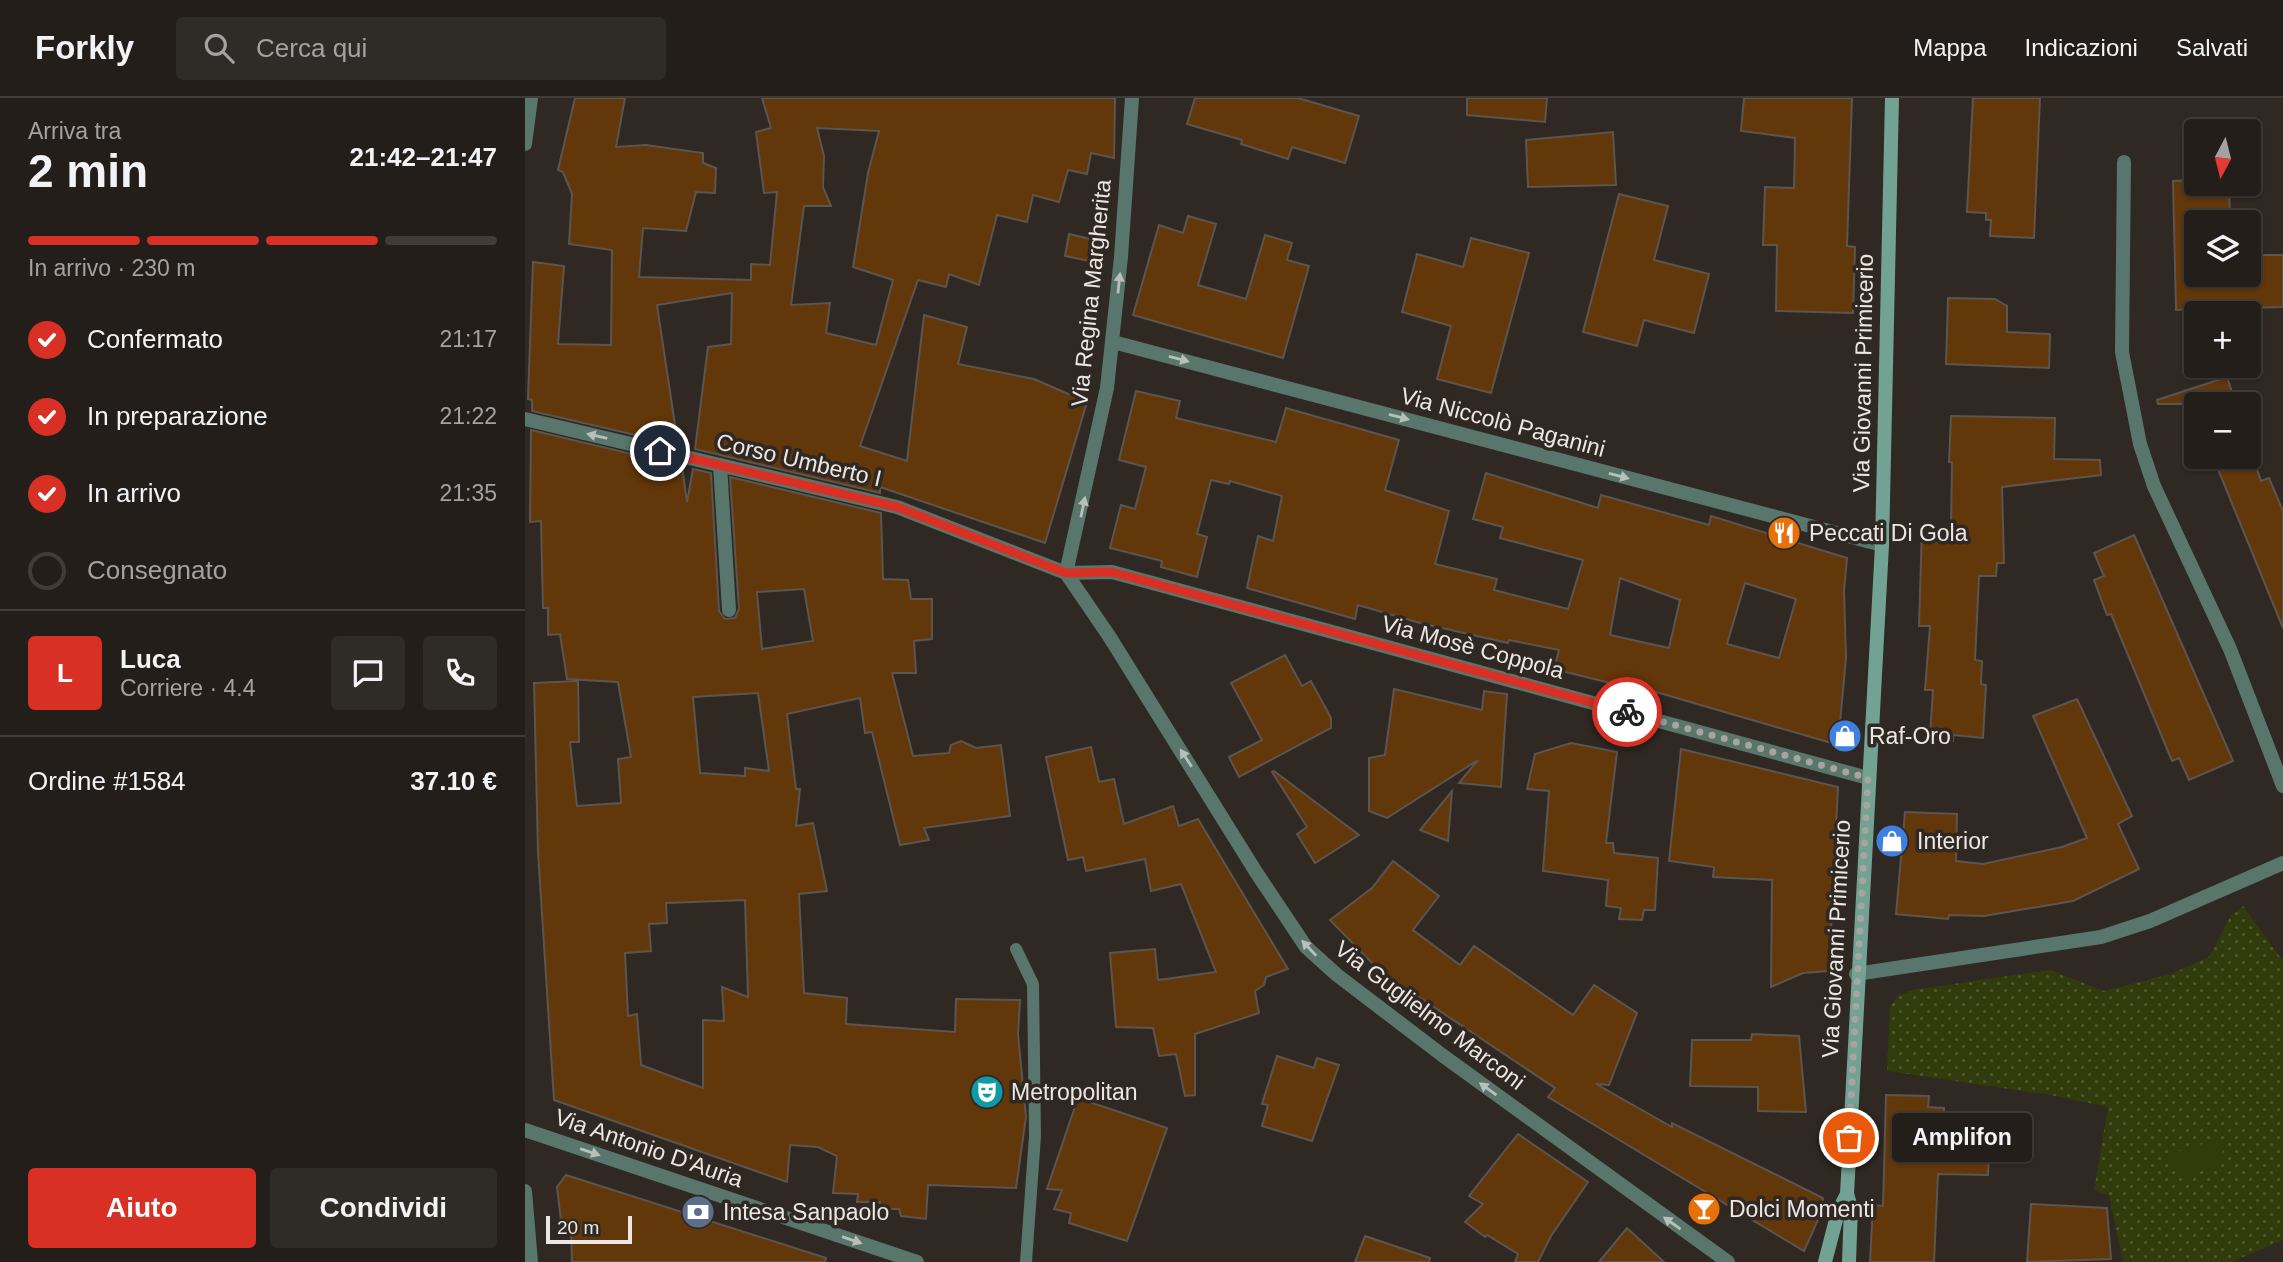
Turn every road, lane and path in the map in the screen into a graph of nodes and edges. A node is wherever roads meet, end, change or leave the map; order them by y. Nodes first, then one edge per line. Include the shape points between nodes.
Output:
1 (531, 98) edge
2 (1132, 98) edge
3 (1892, 98) edge
4 (525, 144) edge
5 (2124, 162) dead end
6 (1113, 342) junction
7 (525, 419) edge
8 (720, 465) junction
9 (1882, 545) junction
10 (1066, 573) junction
11 (729, 610) dead end
12 (1868, 778) junction
13 (2283, 786) edge
14 (2283, 863) edge
15 (1016, 948) dead end
16 (1857, 974) junction
17 (525, 1130) edge
18 (525, 1191) edge
19 (1847, 1194) junction
20 (531, 1262) edge
21 (917, 1262) edge
22 (1026, 1262) edge
23 (1728, 1262) edge
24 (1825, 1262) edge
25 (1849, 1262) edge

1 - 4 street
6 -> 2 street, Via Regina Margherita
3 - 9 street, Via Giovanni Primicerio
5 - 13 street via 2122,352 2140,444 2154,486 2230,649
6 -> 9 street, Via Niccolò Paganini
10 -> 6 street, Via Regina Margherita
8 -> 7 street, Corso Umberto I
8 - 10 street, Corso Umberto I via 897,507
8 - 11 street
9 - 12 street, Via Giovanni Primicerio
10 - 12 street, Via Mosè Coppola via 1112,572
23 -> 10 street, Via Guglielmo Marconi via 1442,1055 1306,947
12 - 16 street, Via Giovanni Primicerio
14 - 16 street via 2162,916 2101,937
15 - 22 lane via 1033,984 1035,1136
16 - 19 street, Via Giovanni Primicerio
17 -> 21 street, Via Antonio D'Auria
18 - 20 street
19 - 24 street, Via Giovanni Primicerio
19 - 25 street, Via Giovanni Primicerio

